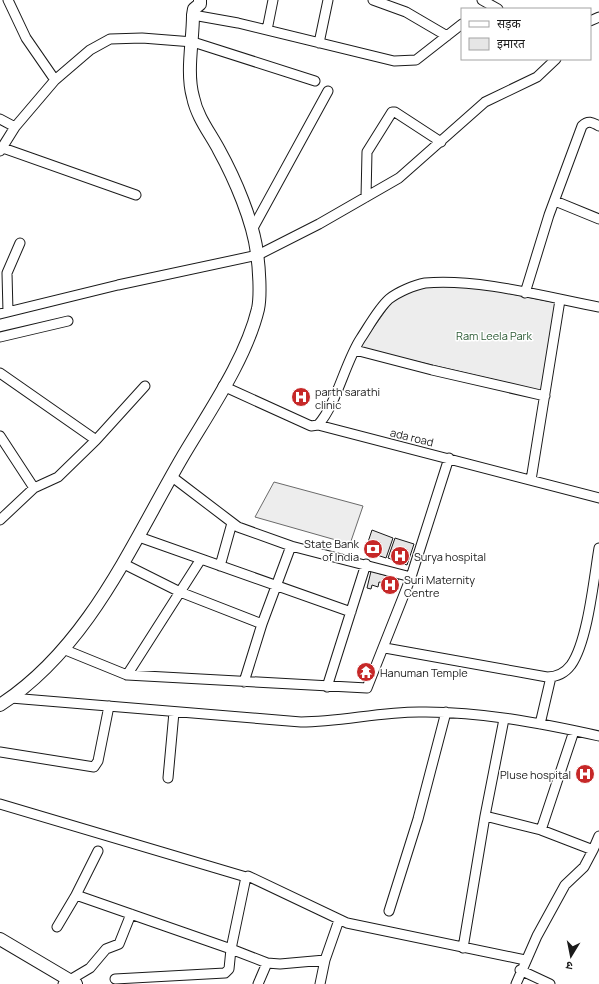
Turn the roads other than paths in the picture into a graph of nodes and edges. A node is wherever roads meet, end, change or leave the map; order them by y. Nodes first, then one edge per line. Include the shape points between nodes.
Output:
1 (8, 0) edge
2 (273, 0) edge
3 (328, 0) edge
4 (373, 0) edge
5 (482, 0) edge
6 (195, 6) edge
7 (496, 8) edge
8 (461, 25) edge
9 (267, 30) junction
10 (446, 36) junction
11 (193, 42) junction
12 (319, 43) junction
13 (555, 60) edge
14 (55, 80) junction
15 (315, 81) dead end
16 (328, 91) dead end
17 (0, 119) edge
18 (599, 126) edge
19 (15, 127) junction
20 (441, 142) junction
21 (1, 148) edge
22 (136, 195) dead end
23 (366, 197) junction
24 (555, 201) junction
25 (599, 219) edge
26 (253, 228) junction
27 (20, 243) dead end
28 (258, 255) junction
29 (525, 293) junction
30 (560, 300) junction
31 (599, 307) edge
32 (4, 313) edge
33 (68, 321) dead end
34 (0, 337) edge
35 (355, 350) junction
36 (0, 372) edge
37 (145, 386) dead end
38 (224, 386) junction
39 (545, 396) junction
40 (318, 425) junction
41 (0, 436) edge
42 (96, 440) junction
43 (449, 458) junction
44 (171, 476) junction
45 (532, 480) junction
46 (34, 488) junction
47 (599, 498) edge
48 (0, 520) edge
49 (232, 523) junction
50 (139, 536) junction
51 (292, 546) junction
52 (599, 548) edge
53 (201, 559) junction
54 (124, 564) junction
55 (366, 564) junction
56 (220, 566) junction
57 (411, 577) junction
58 (276, 586) junction
59 (180, 592) junction
60 (351, 612) junction
61 (262, 624) junction
62 (385, 648) junction
63 (63, 649) junction
64 (126, 675) junction
65 (551, 677) junction
66 (244, 682) junction
67 (327, 687) junction
68 (11, 698) junction
69 (0, 705) edge
70 (109, 706) junction
71 (174, 712) junction
72 (446, 712) junction
73 (504, 719) junction
74 (540, 724) junction
75 (574, 730) junction
76 (599, 736) edge
77 (0, 752) edge
78 (168, 778) dead end
79 (0, 804) edge
80 (485, 816) junction
81 (541, 830) junction
82 (599, 836) edge
83 (593, 850) junction
84 (98, 852) dead end
85 (245, 881) junction
86 (76, 895) junction
87 (389, 911) dead end
88 (131, 914) junction
89 (337, 926) junction
90 (57, 927) dead end
91 (0, 939) edge
92 (464, 948) junction
93 (231, 949) junction
94 (325, 960) junction
95 (525, 960) junction
96 (267, 963) junction
97 (520, 970) junction
98 (115, 978) dead end
99 (69, 983) edge
100 (258, 984) edge
101 (320, 984) edge
102 (516, 984) edge
103 (550, 984) edge

1 - 14 street via 26,38
2 - 9 street
3 - 12 street
4 - 10 street via 406,12
5 - 7 street
6 - 9 street
6 - 11 main road
8 - 10 street
9 - 12 street
10 - 12 street via 416,60 406,62
11 - 14 street via 142,38 110,39 90,50
11 - 15 street
11 - 26 main road via 190,77 192,97 200,118 222,156
13 - 20 street via 537,77 485,102
14 - 19 street
16 - 26 street
17 - 19 street
18 - 24 street via 586,122 582,126
19 - 21 street
20 - 23 street via 399,178
20 - 23 street via 396,112 392,112 367,152
21 - 22 street
23 - 28 street
24 - 25 street
24 - 29 street
26 - 28 main road
27 - 32 street via 7,273
28 - 32 street via 140,279
28 - 38 main road via 259,306 247,343
29 - 30 street
29 - 35 street via 460,284 424,283 390,299
30 - 31 street
30 - 39 street
33 - 34 street
35 - 39 street
35 - 40 street
36 - 42 street
37 - 42 street
38 - 40 street, ada road via 311,426
38 - 44 main road
39 - 45 street
40 - 43 street, ada road
41 - 46 street
42 - 46 street via 58,477
43 - 45 street, ada road
43 - 57 street
44 - 49 street
44 - 50 main road
45 - 47 street, ada road
46 - 48 street
49 - 51 street
49 - 56 street
50 - 53 street
50 - 54 main road
51 - 55 street
51 - 58 street
52 - 65 street via 578,651 570,666
53 - 56 street
53 - 59 street
54 - 59 street
54 - 63 main road via 83,625
55 - 57 street
55 - 60 street
56 - 58 street
57 - 62 street
58 - 60 street
58 - 61 street
59 - 61 street
59 - 64 street
60 - 67 street
61 - 66 street
62 - 65 street
62 - 67 street via 368,688
63 - 64 street
63 - 68 main road via 46,668
64 - 66 street
65 - 74 street
66 - 67 street
68 - 69 main road
68 - 70 street
70 - 71 street
70 - 77 street via 98,761 94,767
71 - 72 street via 301,722
71 - 78 street
72 - 73 street
72 - 87 street via 418,819
73 - 74 street
73 - 80 street
74 - 75 street
75 - 76 street
75 - 81 street
79 - 85 street
80 - 81 street
80 - 92 street
81 - 83 street
82 - 83 street
83 - 95 street via 584,867 565,885
84 - 86 street
85 - 89 street via 270,886
85 - 93 street
86 - 88 street
86 - 90 street
88 - 93 street
88 - 99 street via 119,944 106,949 90,968
89 - 92 street via 382,931
89 - 94 street
91 - 99 main road
92 - 95 street
93 - 96 street
93 - 98 street via 229,969 225,973
94 - 96 street
94 - 101 street
95 - 97 street
96 - 100 street
97 - 102 street
97 - 103 street

